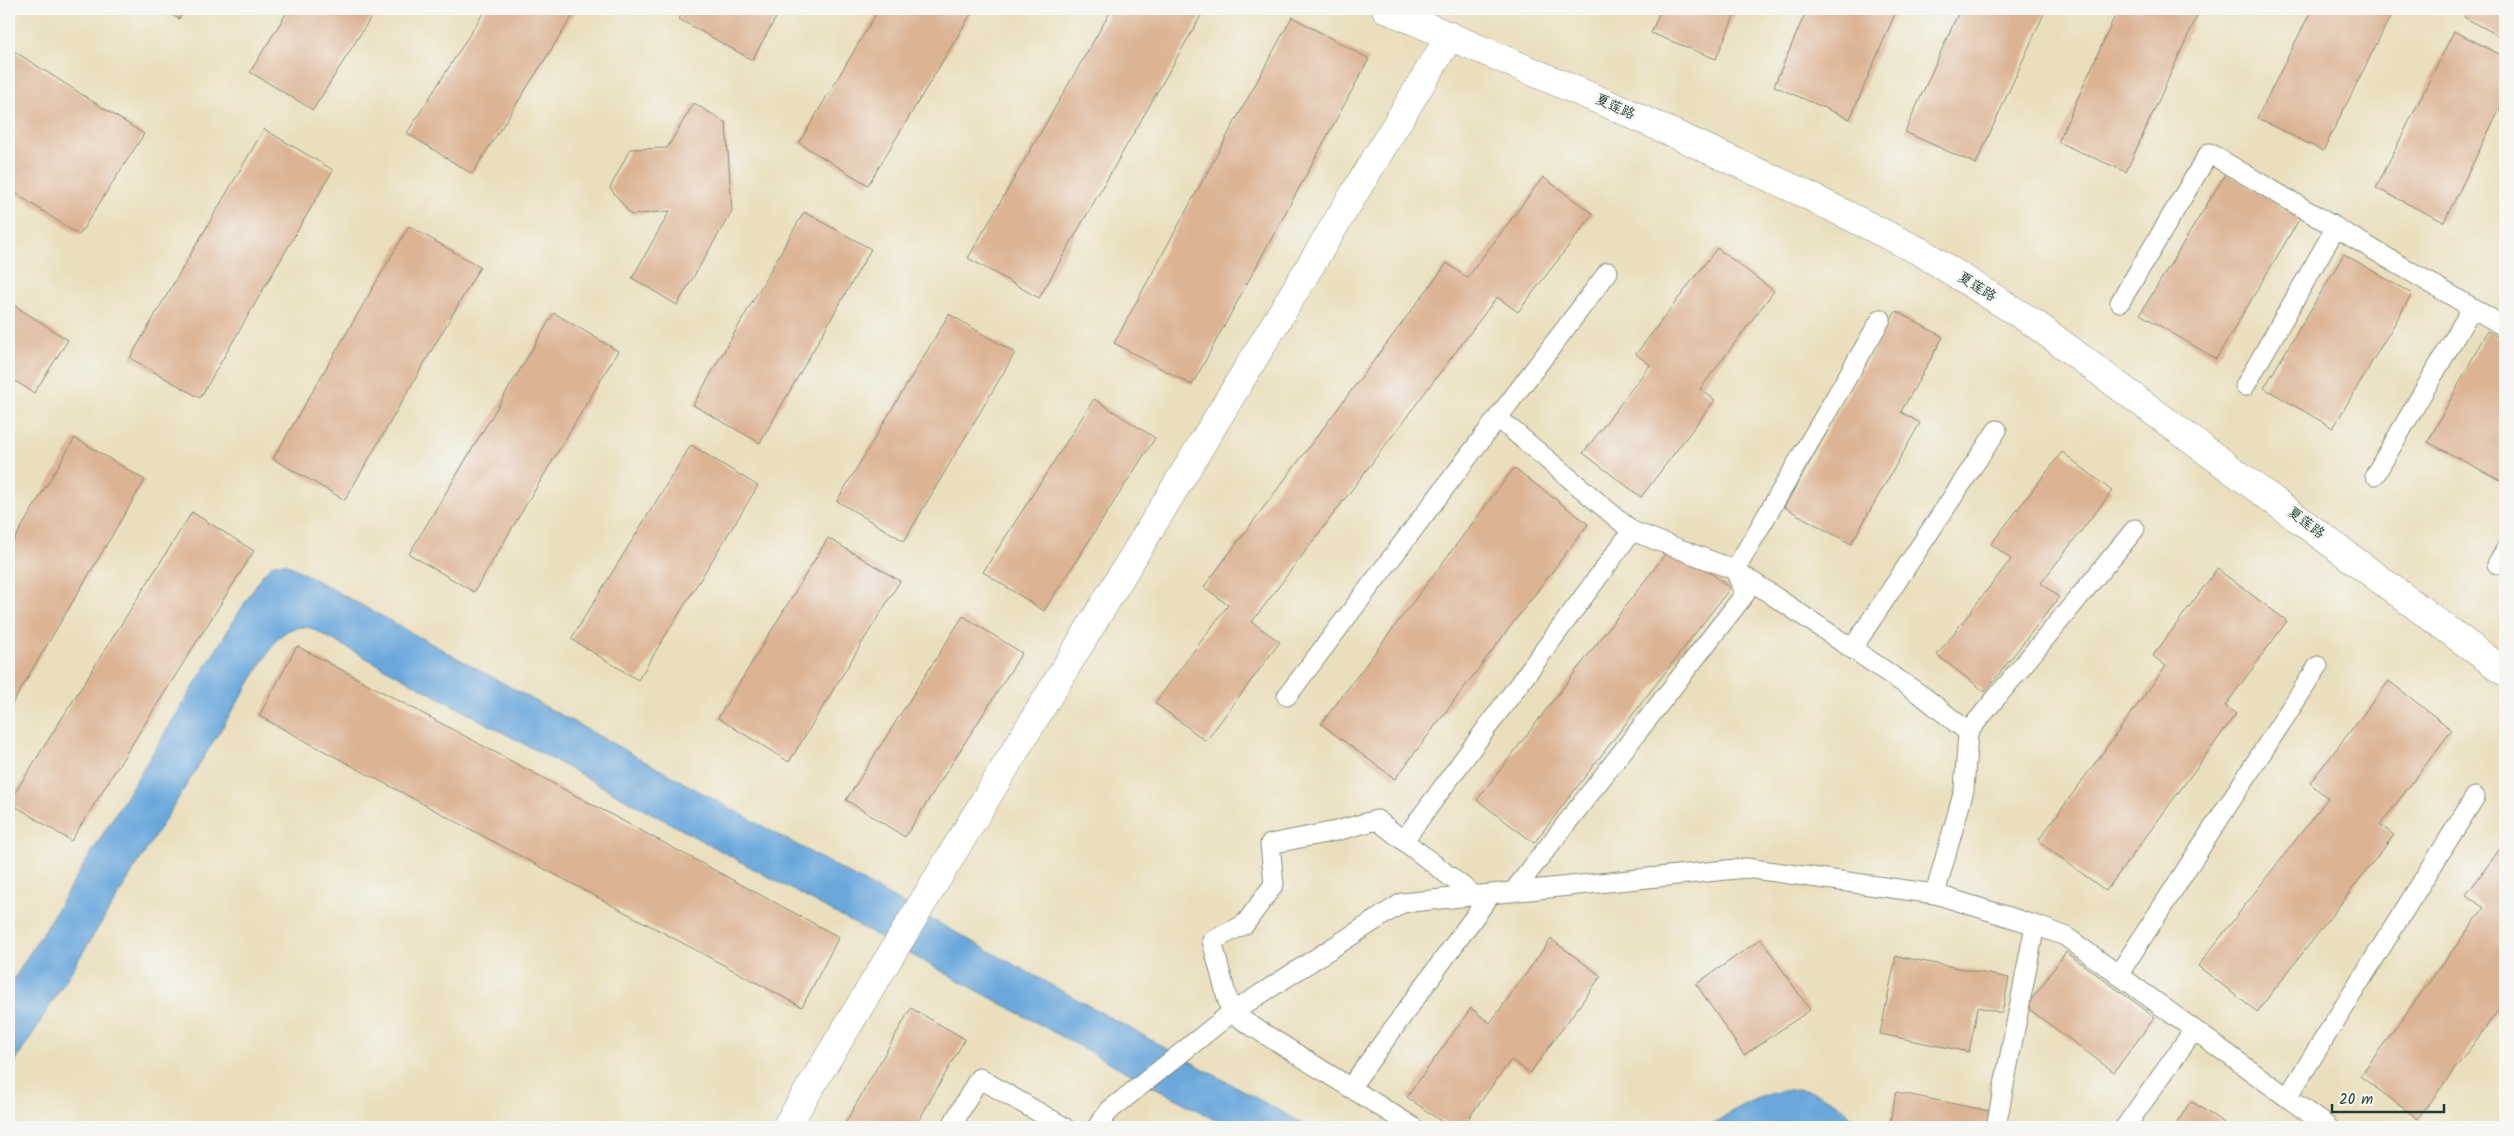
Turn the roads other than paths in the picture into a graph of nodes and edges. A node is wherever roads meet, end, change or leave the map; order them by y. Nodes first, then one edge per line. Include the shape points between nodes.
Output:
1 (1386, 9) edge
2 (1450, 36) junction
3 (2336, 227) junction
4 (1608, 272) dead end
5 (2120, 302) dead end
6 (2472, 308) junction
7 (1881, 319) dead end
8 (2505, 327) edge
9 (2244, 386) dead end
10 (1498, 418) junction
11 (1997, 430) dead end
12 (2375, 475) dead end
13 (2135, 529) dead end
14 (1632, 531) junction
15 (1735, 570) junction
16 (1852, 649) junction
17 (2318, 666) dead end
18 (2505, 672) edge
19 (1287, 696) dead end
20 (1968, 732) junction
21 (2475, 797) dead end
22 (1404, 840) junction
23 (1513, 892) junction
24 (1935, 894) junction
25 (1483, 895) junction
26 (2035, 924) junction
27 (2118, 975) junction
28 (1231, 1013) junction
29 (2194, 1030) junction
30 (1350, 1088) junction
31 (2287, 1098) junction
32 (786, 1127) edge
33 (951, 1127) edge
34 (1064, 1127) edge
35 (1097, 1127) edge
36 (1413, 1127) edge
37 (1996, 1127) edge
38 (2124, 1127) edge
39 (2328, 1127) edge

1 - 2 street, 夏莲路
2 - 18 street, 夏莲路 via 1790,187 1863,221 1937,262 2042,329
2 - 32 street
3 - 5 lane via 2209,152
3 - 6 lane
3 - 9 lane
4 - 10 lane
6 - 8 lane
6 - 12 lane
7 - 15 lane
10 - 14 lane
10 - 19 lane
11 - 16 lane
13 - 20 lane
14 - 15 lane
14 - 22 lane
15 - 16 lane
15 - 23 lane via 1745,594
16 - 20 lane via 1924,697
17 - 27 lane
20 - 24 lane via 1964,790
21 - 31 lane
22 - 25 lane
22 - 28 lane via 1377,820 1270,844 1274,884 1245,924 1212,941
23 - 24 lane via 1746,868
23 - 25 lane
24 - 26 lane
25 - 28 lane via 1402,903
25 - 30 lane
26 - 27 lane via 2065,936
26 - 37 lane
27 - 29 lane
28 - 30 lane
28 - 35 lane via 1110,1110
29 - 31 lane
29 - 38 lane
30 - 36 lane
31 - 39 lane
33 - 34 lane via 979,1078

